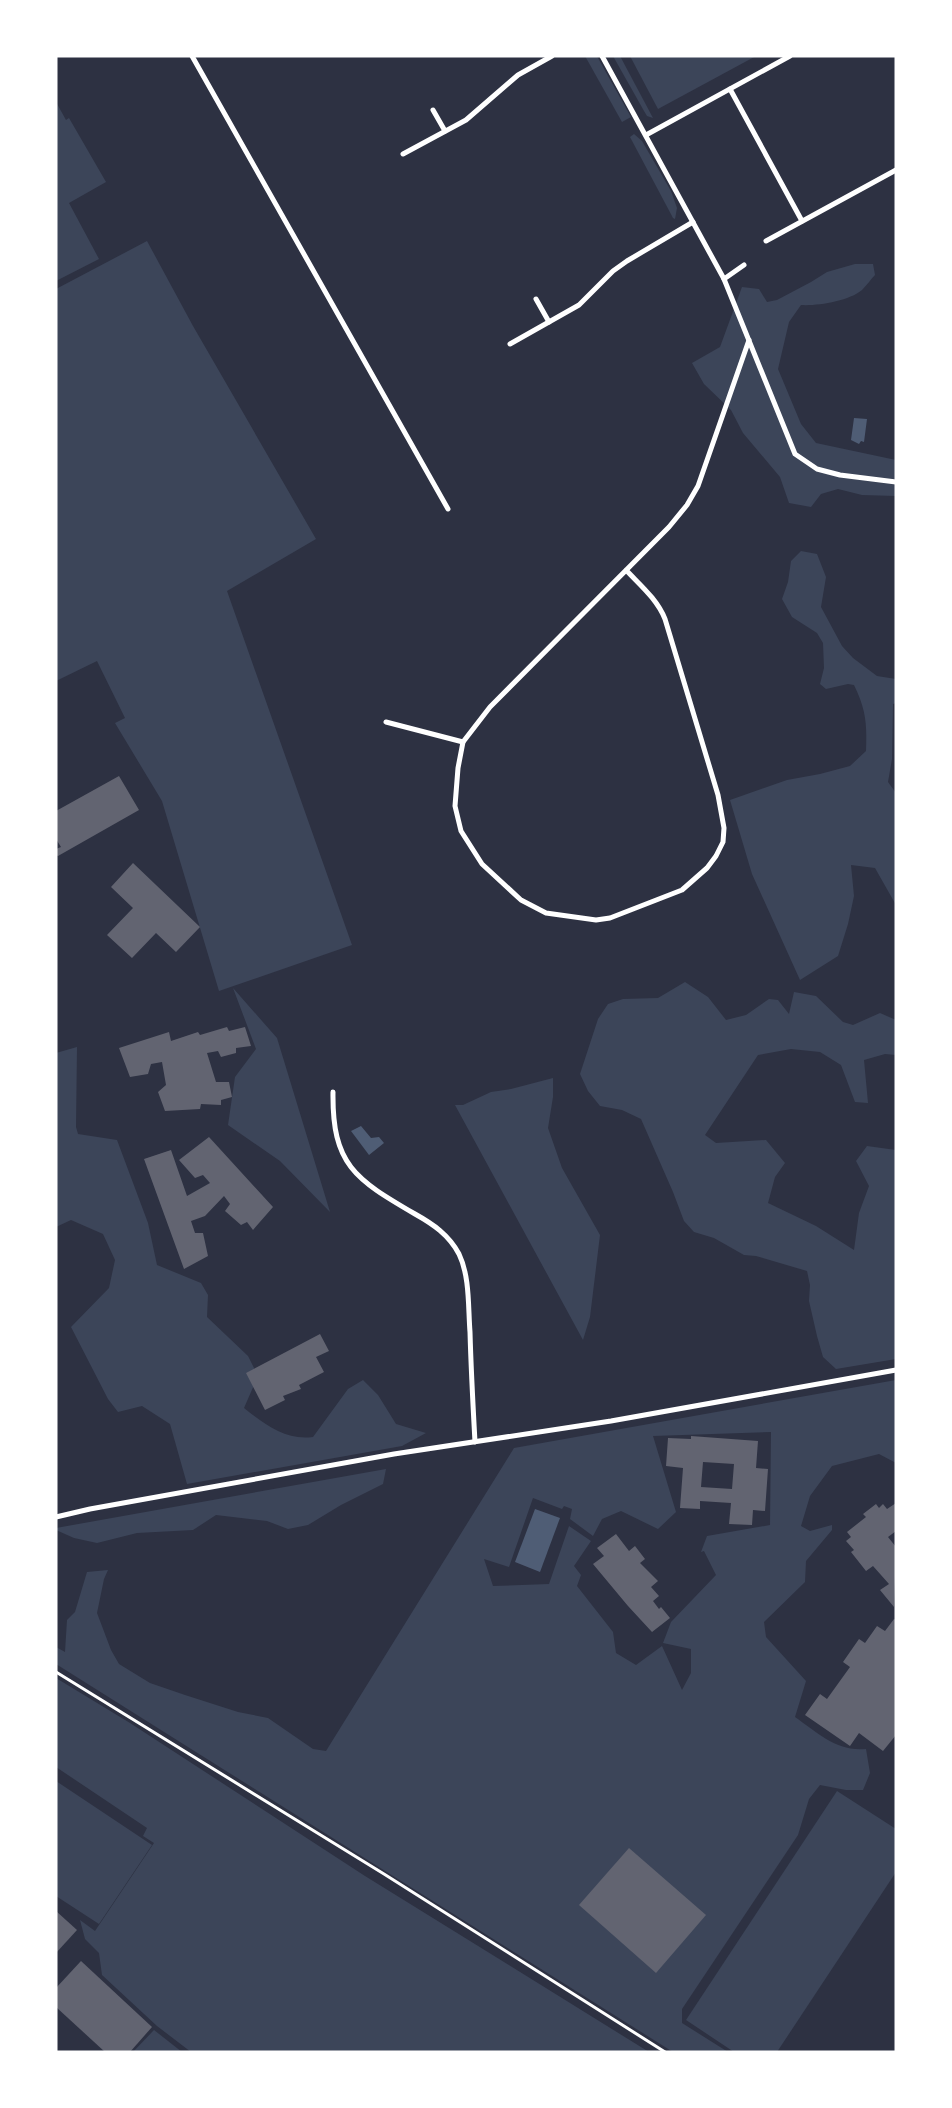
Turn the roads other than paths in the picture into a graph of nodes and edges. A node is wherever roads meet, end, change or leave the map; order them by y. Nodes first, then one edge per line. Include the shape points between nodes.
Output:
1 (192, 56) edge
2 (552, 56) edge
3 (602, 56) edge
4 (790, 56) edge
5 (730, 89) junction
6 (433, 110) dead end
7 (445, 131) junction
8 (646, 135) junction
9 (403, 154) dead end
10 (896, 170) edge
11 (802, 221) junction
12 (693, 222) junction
13 (766, 241) dead end
14 (744, 265) dead end
15 (724, 279) junction
16 (536, 299) dead end
17 (549, 322) junction
18 (749, 340) junction
19 (510, 344) dead end
20 (896, 482) edge
21 (448, 509) dead end
22 (626, 570) junction
23 (386, 722) dead end
24 (463, 742) junction
25 (333, 1092) dead end
26 (896, 1370) edge
27 (475, 1442) junction
28 (56, 1518) edge

1 - 21 street
2 - 7 street via 518,75 466,120
3 - 8 street
4 - 5 street
5 - 8 street
5 - 11 street
6 - 7 street
7 - 9 street
8 - 12 street
10 - 11 street
11 - 13 street
12 - 15 street
12 - 17 street via 627,261 579,305
14 - 15 street
15 - 18 street
16 - 17 street
17 - 19 street
18 - 20 street via 796,454 817,469
18 - 22 street via 698,486 669,527
22 - 24 street via 490,707
22 - 24 street via 661,608 718,794 724,828 722,842 707,868 682,890 610,918 567,917 533,907 482,864 461,830 455,806
23 - 24 street
25 - 27 street via 335,1132 348,1165 359,1177 437,1226 459,1254 467,1285
26 - 27 street
27 - 28 street via 90,1509

